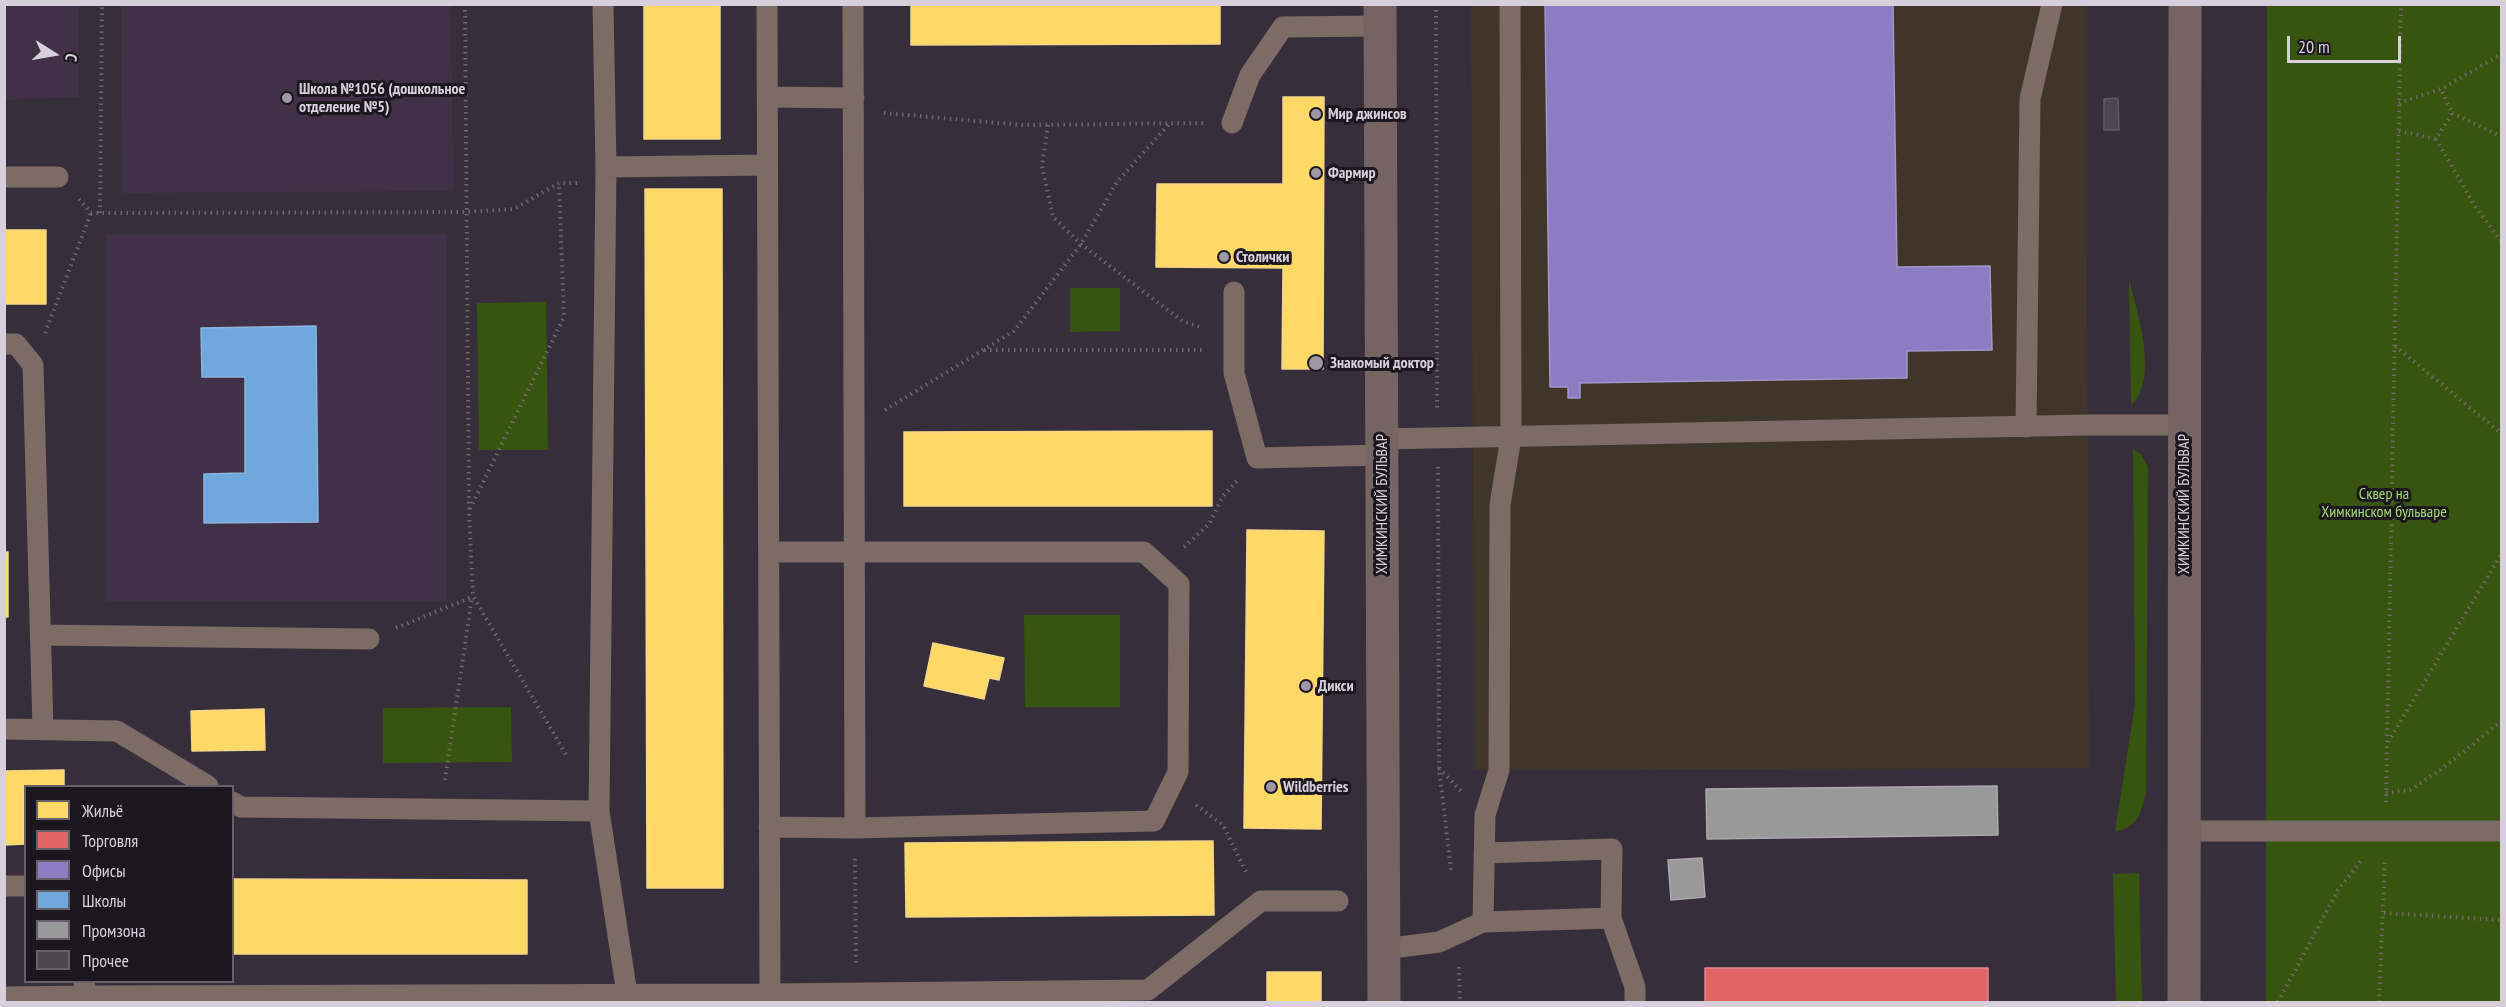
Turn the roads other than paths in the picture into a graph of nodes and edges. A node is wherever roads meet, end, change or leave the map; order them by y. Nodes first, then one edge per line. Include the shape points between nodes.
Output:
1 (603, 4) edge
2 (767, 4) edge
3 (854, 4) edge
4 (1510, 4) edge
5 (2052, 4) edge
6 (2185, 4) edge
7 (1380, 15) edge
8 (768, 97) junction
9 (854, 98) junction
10 (1232, 123) road end
11 (767, 165) junction
12 (606, 167) junction
13 (4, 177) edge
14 (58, 177) road end
15 (1234, 292) dead end
16 (4, 344) edge
17 (2184, 425) junction
18 (2026, 427) junction
19 (1511, 437) junction
20 (1382, 447) junction
21 (769, 552) junction
22 (854, 552) junction
23 (41, 635) junction
24 (369, 639) road end
25 (43, 728) junction
26 (4, 729) edge
27 (206, 785) edge
28 (234, 803) edge
29 (600, 811) junction
30 (769, 826) junction
31 (855, 828) junction
32 (2183, 831) junction
33 (2502, 831) edge
34 (1484, 854) junction
35 (4, 886) edge
36 (24, 886) edge
37 (1338, 901) dead end
38 (1611, 918) junction
39 (1483, 922) junction
40 (1384, 949) junction
41 (86, 993) edge
42 (770, 994) junction
43 (4, 996) edge
44 (632, 997) edge
45 (1384, 1002) edge
46 (1635, 1002) edge
47 (2184, 1002) edge

1 - 12 lane
2 - 8 lane
3 - 9 lane
4 - 19 lane
5 - 18 lane via 2030,99
6 - 17 main road, ХИМКИНСКИЙ БУЛЬВАР
7 - 10 lane via 1283,27 1250,75
7 - 20 main road, ХИМКИНСКИЙ БУЛЬВАР
8 - 9 lane
8 - 11 lane
9 - 22 lane
11 - 12 lane
11 - 21 lane
12 - 29 lane
13 - 14 lane
15 - 20 lane via 1234,373 1257,458
16 - 23 lane via 16,344 33,365
17 - 18 lane
17 - 32 main road, ХИМКИНСКИЙ БУЛЬВАР
18 - 19 lane
19 - 20 lane
19 - 34 lane via 1500,505 1499,770 1485,815
20 - 40 main road, ХИМКИНСКИЙ БУЛЬВАР
21 - 22 lane
21 - 30 lane
22 - 31 lane
22 - 31 lane via 1144,552 1179,584 1178,772 1154,821
23 - 24 lane
23 - 25 lane
25 - 26 lane
25 - 27 lane via 117,730
28 - 29 lane via 241,807
29 - 44 lane
30 - 31 lane
30 - 42 lane
32 - 33 lane
32 - 47 main road, ХИМКИНСКИЙ БУЛЬВАР
34 - 38 lane via 1612,849
34 - 39 lane
35 - 36 lane
37 - 42 lane via 1261,901 1148,990
38 - 39 lane
38 - 46 lane via 1635,987
39 - 40 lane via 1439,942
40 - 45 main road, ХИМКИНСКИЙ БУЛЬВАР
41 - 43 lane
41 - 44 lane
42 - 44 lane

